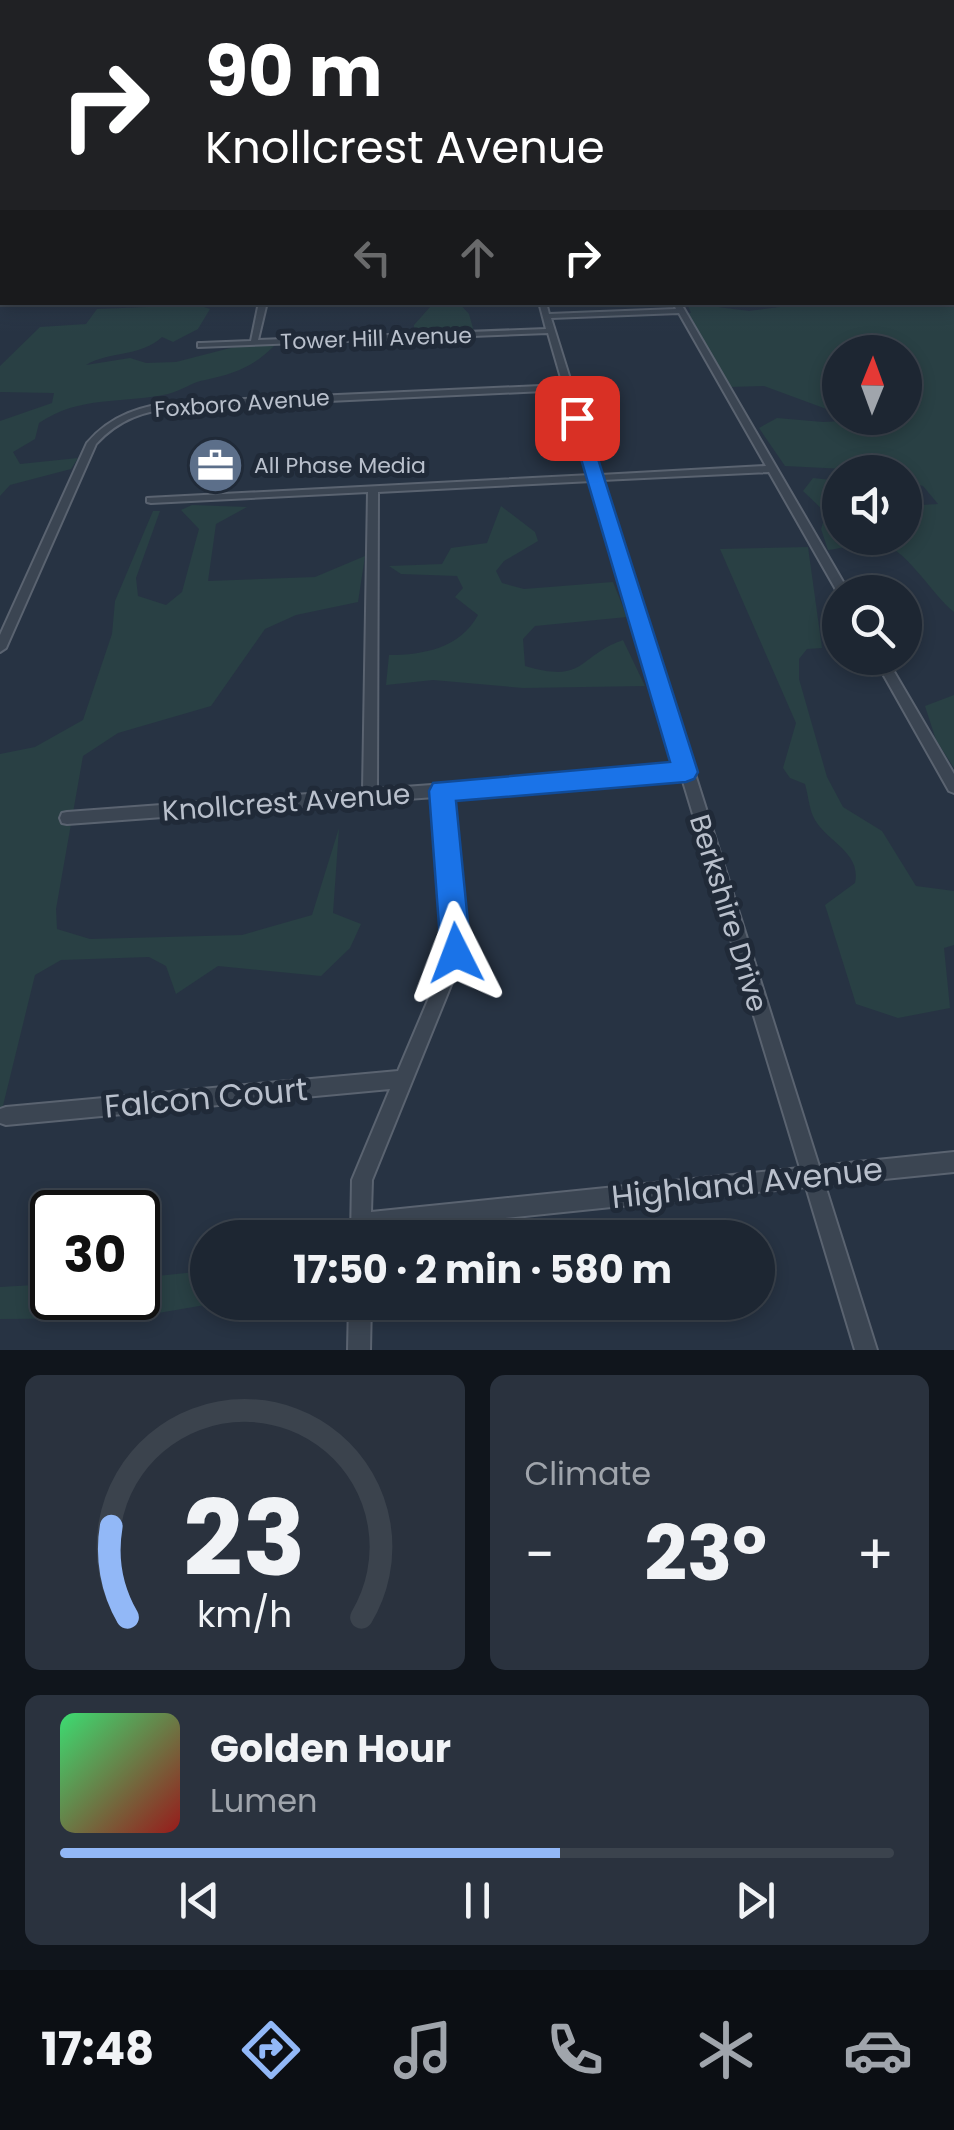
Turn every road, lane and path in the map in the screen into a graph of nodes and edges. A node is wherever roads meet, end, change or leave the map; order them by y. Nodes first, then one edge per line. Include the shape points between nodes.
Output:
1 (262, 305) edge
2 (678, 307) edge
3 (546, 316) edge
4 (254, 343) junction
5 (202, 345) dead end
6 (567, 387) junction
7 (772, 469) junction
8 (597, 478) junction
9 (372, 489) junction
10 (151, 500) dead end
11 (833, 575) edge
12 (0, 648) edge
13 (890, 675) edge
14 (686, 772) junction
15 (954, 787) edge
16 (442, 791) junction
17 (370, 795) junction
18 (67, 818) dead end
19 (405, 1079) junction
20 (6, 1116) dead end
21 (954, 1162) edge
22 (812, 1175) junction
23 (361, 1220) edge
24 (443, 1220) edge
25 (360, 1320) edge
26 (359, 1350) edge
27 (866, 1350) edge

1 - 4 street
2 - 3 street, Tower Hill Avenue
2 - 7 street
3 - 4 street, Tower Hill Avenue
3 - 6 street, Berkshire Drive
4 - 5 street, Tower Hill Avenue
6 - 8 street, Berkshire Drive
6 - 12 street, Foxboro Avenue via 178,405 125,416 92,442
7 - 8 street
7 - 11 street
8 - 9 street
8 - 14 street, Berkshire Drive
9 - 10 street
9 - 17 street
13 - 15 street
14 - 16 street, Knollcrest Avenue
14 - 22 street, Berkshire Drive
16 - 17 street, Knollcrest Avenue
16 - 19 street via 456,953
17 - 18 street, Knollcrest Avenue
19 - 20 street, Falcon Court
19 - 23 street via 362,1180
21 - 22 street, Highland Avenue
22 - 24 street, Highland Avenue
22 - 27 street, Berkshire Drive
25 - 26 street

